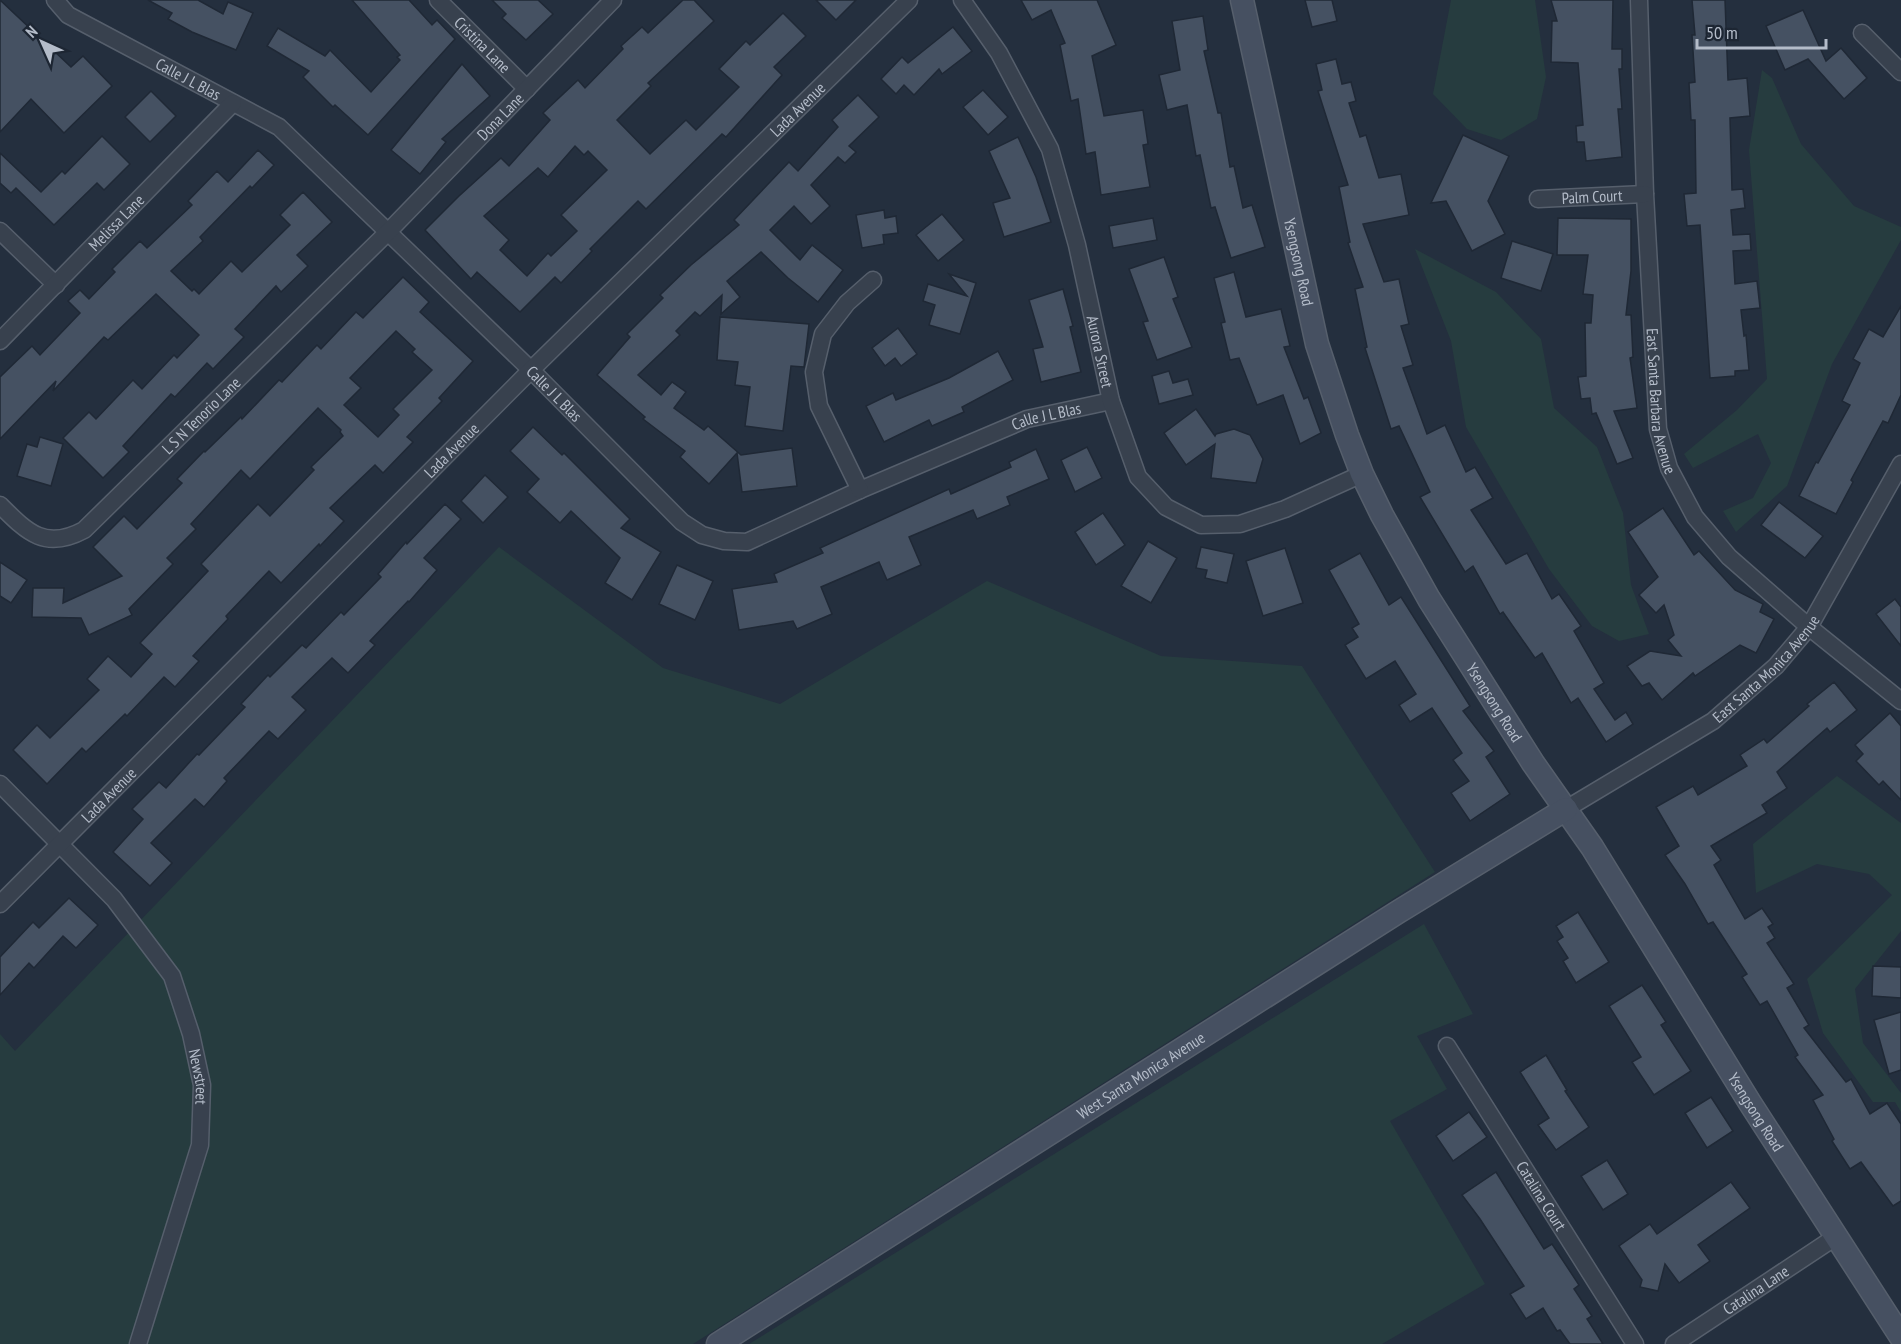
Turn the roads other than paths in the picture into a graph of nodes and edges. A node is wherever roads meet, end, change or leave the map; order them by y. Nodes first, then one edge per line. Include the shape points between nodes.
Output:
1 (55, 0) edge
2 (438, 0) edge
3 (614, 0) edge
4 (909, 0) edge
5 (962, 0) edge
6 (1242, 0) edge
7 (1639, 0) edge
8 (1862, 33) dead end
9 (1901, 72) edge
10 (527, 89) junction
11 (233, 103) junction
12 (1645, 194) junction
13 (1538, 199) dead end
14 (0, 231) edge
15 (388, 232) junction
16 (873, 280) dead end
17 (56, 285) junction
18 (0, 341) edge
19 (531, 370) junction
20 (1111, 401) junction
21 (1901, 464) edge
22 (1362, 474) junction
23 (860, 490) junction
24 (0, 505) edge
25 (1809, 627) junction
26 (1901, 701) edge
27 (0, 783) edge
28 (1566, 809) junction
29 (62, 843) junction
30 (0, 903) edge
31 (1447, 1046) dead end
32 (1837, 1236) junction
33 (1901, 1337) edge
34 (138, 1344) edge
35 (718, 1344) edge
36 (1635, 1344) edge
37 (1674, 1344) edge

1 - 11 street, Calle J L Blas via 68,15
2 - 10 street, Cristina Lane
3 - 10 street, Dona Lane
4 - 19 street, Lada Avenue
5 - 20 street, Aurora Street via 999,53 1050,149 1077,245
6 - 22 main road, Ysengsong Road via 1317,344
7 - 12 street, East Santa Barbara Avenue
8 - 9 street
10 - 15 street, Dona Lane
11 - 15 street, Calle J L Blas via 279,127
11 - 17 street, Melissa Lane
12 - 13 street, Palm Court
12 - 25 street, East Santa Barbara Avenue via 1658,429 1669,468 1695,517 1729,557
14 - 17 street
15 - 19 street, Calle J L Blas
15 - 24 street, L S N Tenorio Lane via 84,530 65,538 45,538 21,526
16 - 23 street via 847,303 823,334 814,372 819,406
17 - 18 street, Melissa Lane
19 - 23 street, Calle J L Blas via 682,522 702,535 724,542 747,542
19 - 29 street, Lada Avenue
20 - 22 street, Aurora Street via 1138,477 1166,507 1201,525 1240,524 1285,509
20 - 23 street, Calle J L Blas via 1027,419
21 - 25 street, East Santa Monica Avenue
22 - 28 main road, Ysengsong Road via 1428,599
25 - 26 street, East Santa Barbara Avenue
25 - 28 street, East Santa Monica Avenue via 1776,666 1713,721
27 - 29 street, Newstreet
28 - 32 main road, Ysengsong Road
28 - 35 main road, West Santa Monica Avenue
29 - 30 street, Lada Avenue
29 - 34 street, Newstreet via 114,898 172,976 202,1085 200,1145
31 - 36 street, Catalina Court
32 - 33 main road, Ysengsong Road
32 - 37 street, Catalina Lane

